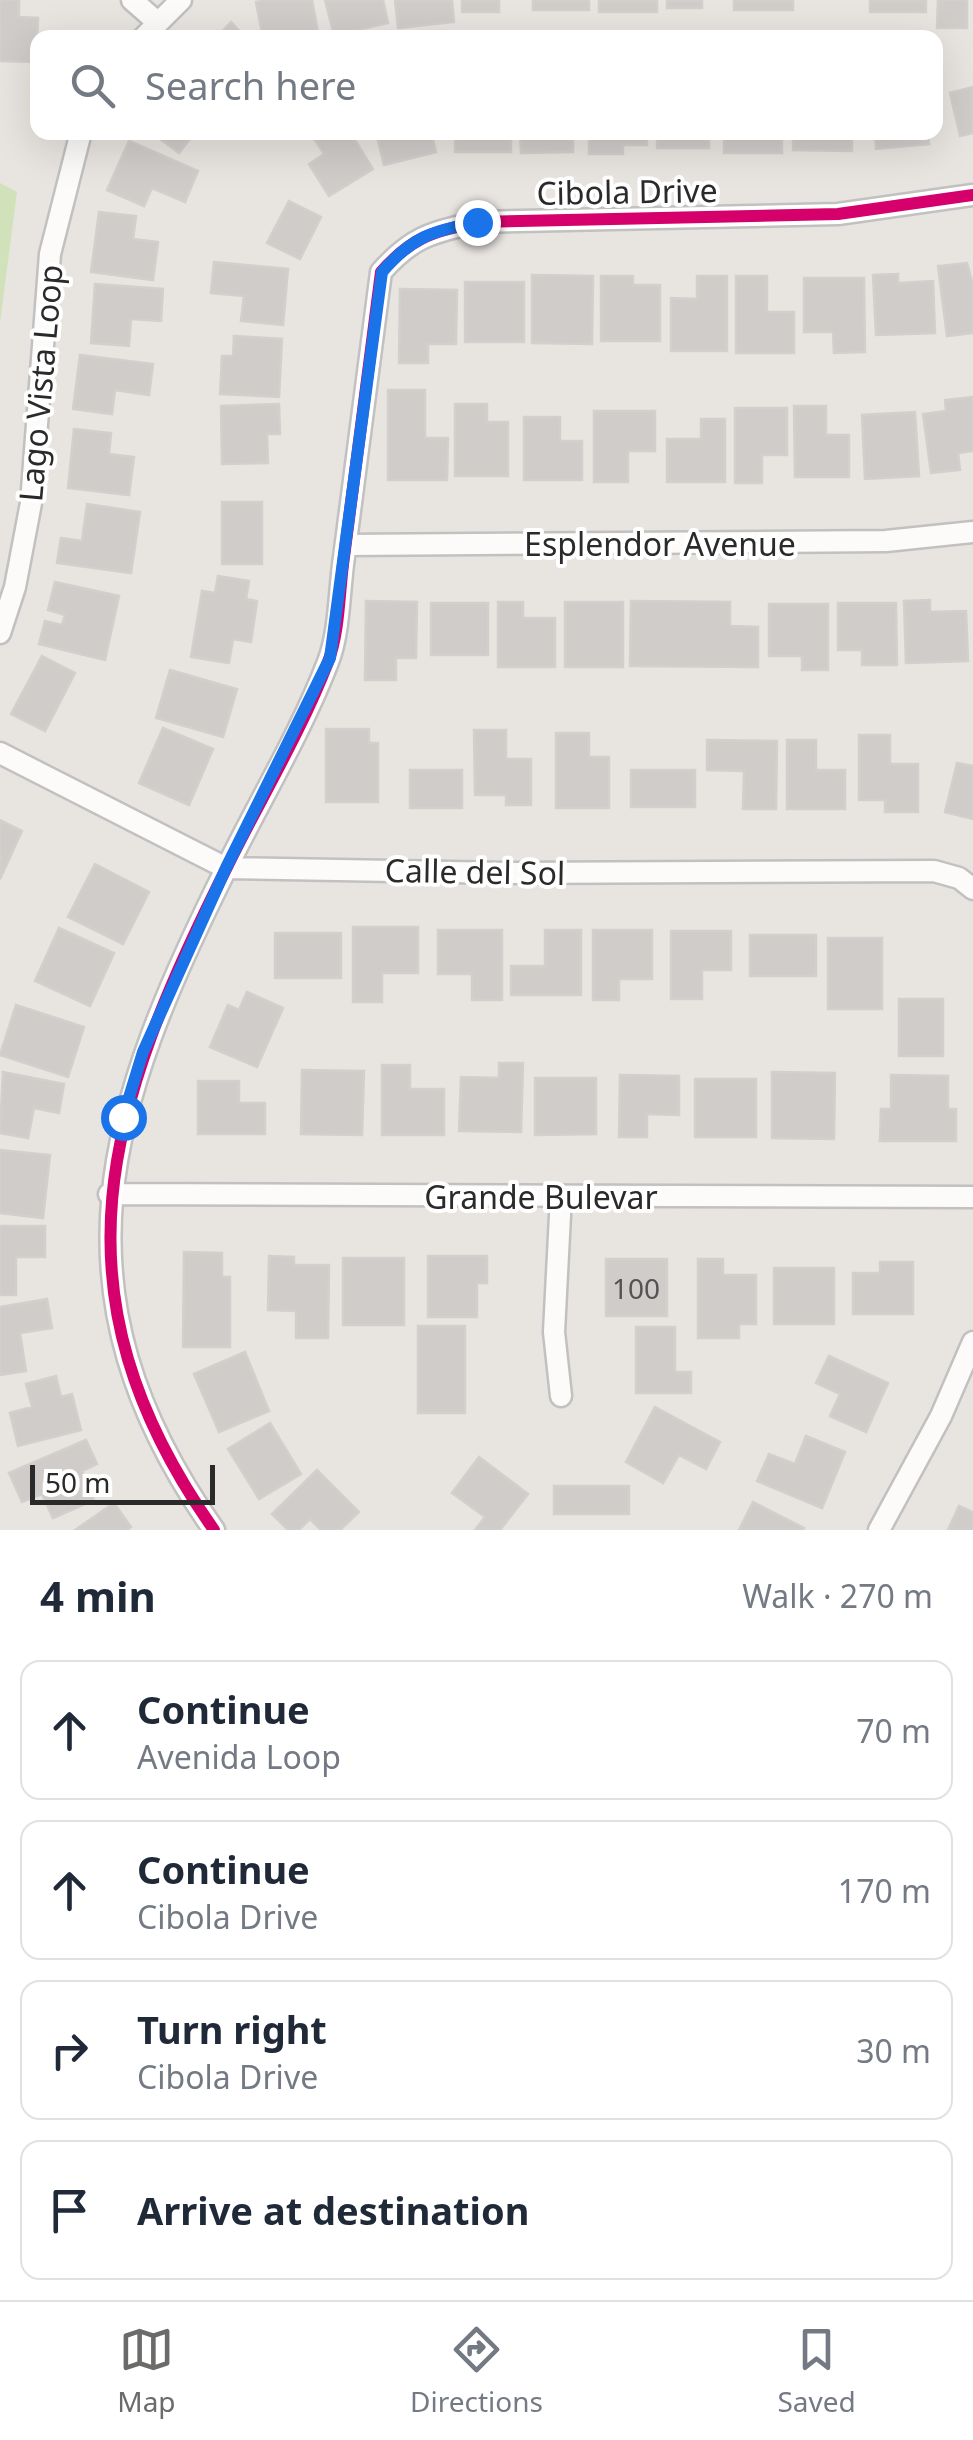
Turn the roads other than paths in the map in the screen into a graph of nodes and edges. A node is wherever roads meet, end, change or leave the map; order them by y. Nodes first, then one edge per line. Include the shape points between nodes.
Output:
1 (132, 0) edge
2 (182, 0) edge
3 (149, 29) edge
4 (79, 140) edge
5 (973, 194) edge
6 (973, 532) edge
7 (346, 545) junction
8 (0, 633) edge
9 (0, 753) edge
10 (226, 868) junction
11 (973, 888) edge
12 (110, 1194) junction
13 (561, 1196) junction
14 (973, 1198) edge
15 (973, 1342) edge
16 (561, 1396) dead end
17 (214, 1530) edge
18 (879, 1530) edge

1 - 3 street
2 - 3 street
4 - 8 street, Lago Vista Loop via 50,254 31,503
5 - 7 street, Cibola Drive via 838,214 477,222 425,234 382,272
6 - 7 street, Esplendor Avenue via 886,541
7 - 10 street, Cibola Drive via 330,658
9 - 10 street, Calle del Sol
10 - 11 street, Calle del Sol via 934,870
10 - 12 street, Cibola Drive via 143,1052
12 - 13 street, Grande Bulevar
12 - 17 street, Cibola Drive via 113,1284 126,1350 154,1430
13 - 14 street, Grande Bulevar
13 - 16 street via 554,1332
15 - 18 street

